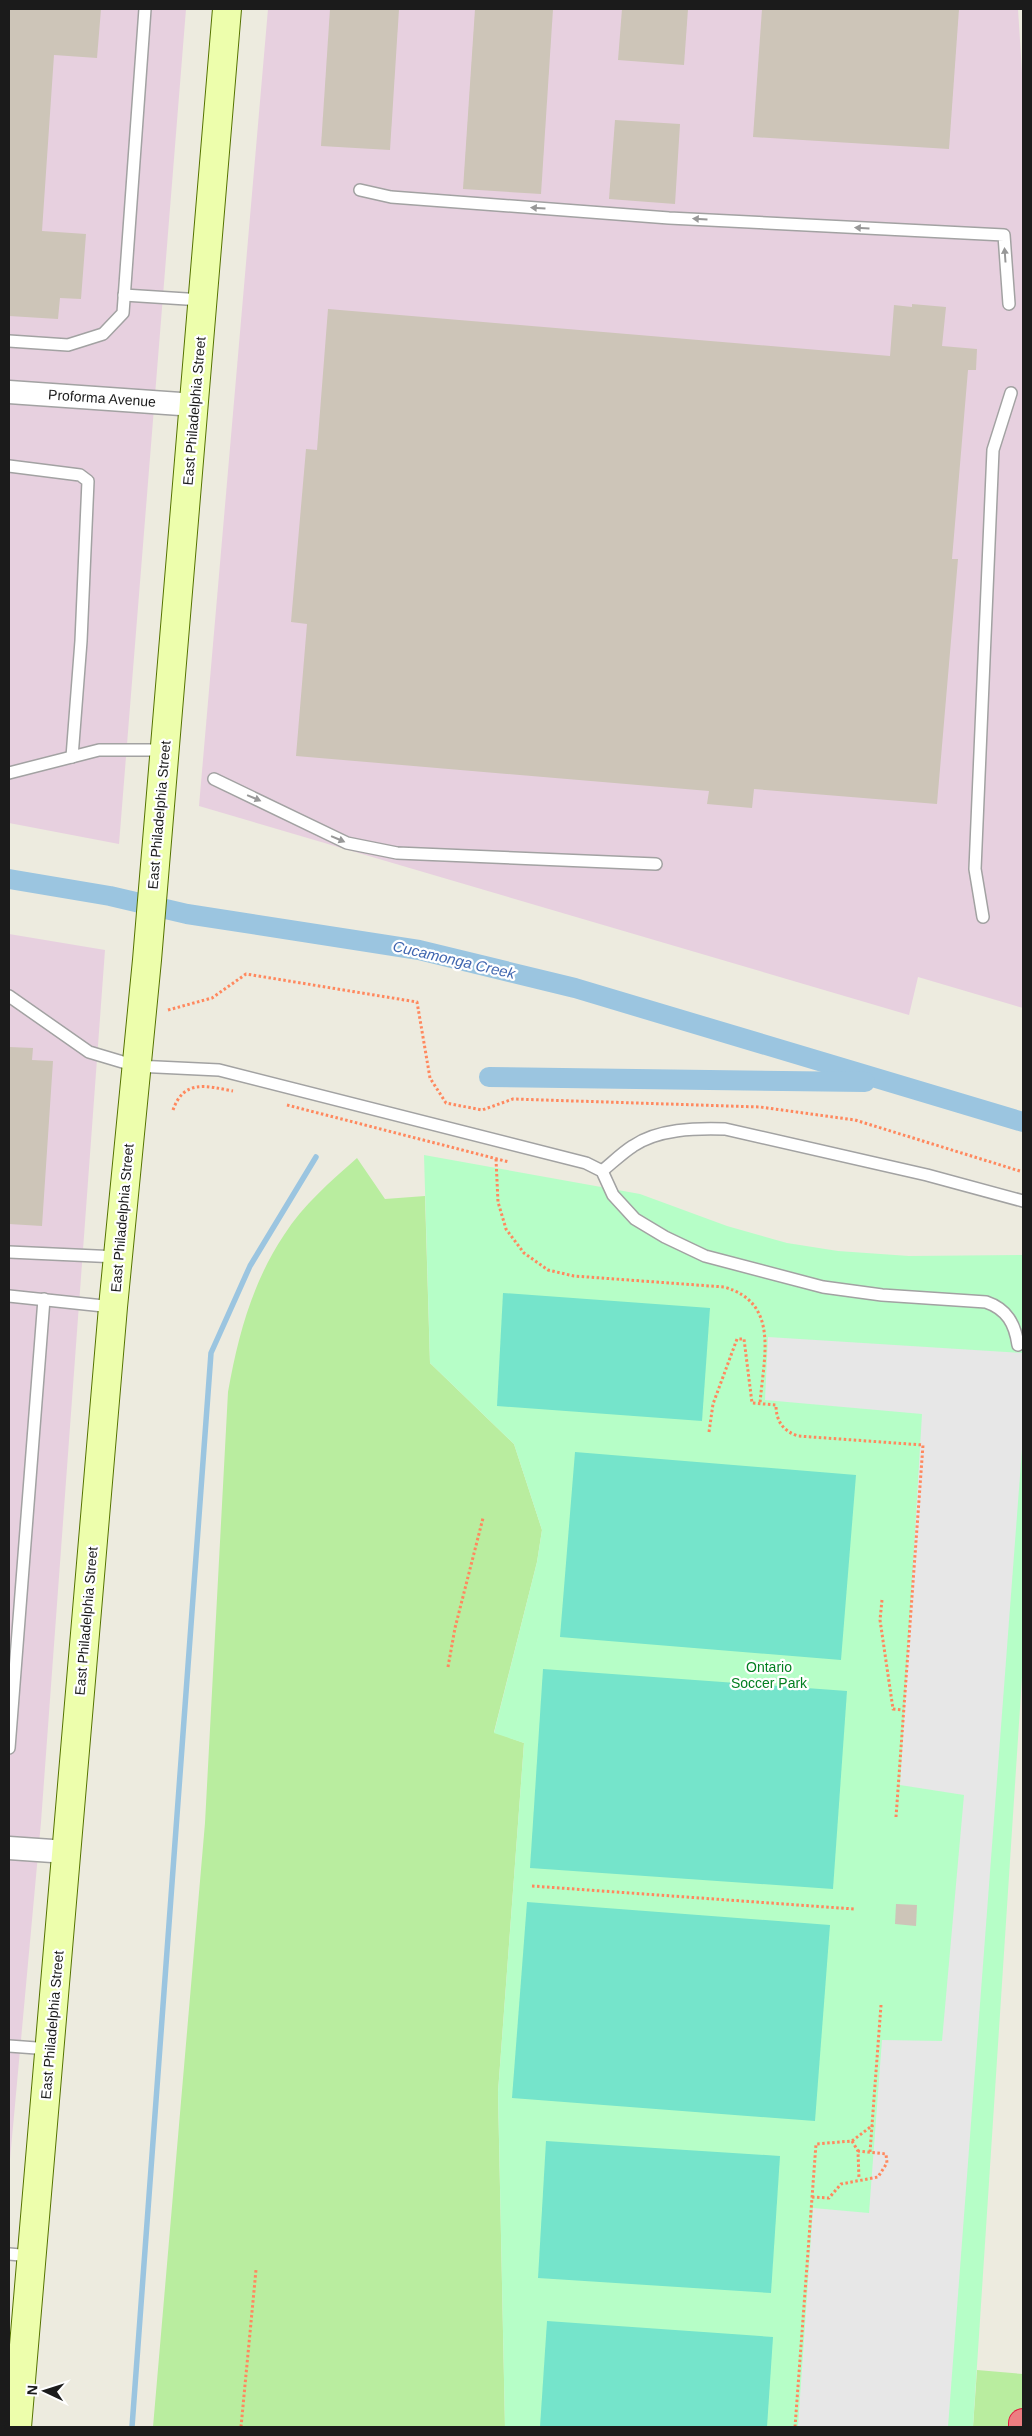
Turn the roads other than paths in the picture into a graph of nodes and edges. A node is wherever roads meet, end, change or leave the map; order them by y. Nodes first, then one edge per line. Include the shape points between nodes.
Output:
1 (145, 9) edge
2 (226, 9) edge
3 (360, 190) dead end
4 (124, 295) junction
5 (203, 300) junction
6 (1009, 304) dead end
7 (9, 341) edge
8 (9, 392) edge
9 (1011, 393) dead end
10 (195, 405) junction
11 (9, 466) edge
12 (164, 750) junction
13 (72, 757) junction
14 (9, 774) edge
15 (214, 779) dead end
16 (656, 864) dead end
17 (983, 917) dead end
18 (9, 996) edge
19 (136, 1066) junction
20 (602, 1171) junction
21 (1023, 1201) edge
22 (9, 1252) edge
23 (118, 1257) junction
24 (9, 1296) edge
25 (44, 1299) junction
26 (113, 1307) junction
27 (1018, 1345) dead end
28 (9, 1748) edge
29 (9, 1848) edge
30 (66, 1852) junction
31 (9, 2046) edge
32 (50, 2049) junction
33 (20, 2255) edge
34 (1023, 2423) edge
35 (17, 2427) edge
36 (1023, 2427) edge

1 - 4 lane
2 - 5 street, East Philadelphia Street
6 -> 3 lane via 1004,235 669,218 391,197
4 - 5 lane
4 - 7 lane via 123,313 104,334 68,345
5 - 10 street, East Philadelphia Street
8 - 10 street, Proforma Avenue
9 - 17 lane via 993,450 975,869
10 - 12 street, East Philadelphia Street
11 - 13 lane via 80,475 88,481
12 - 13 lane via 99,750
12 - 19 street, East Philadelphia Street
13 - 14 lane
15 -> 16 lane via 347,843 396,853
18 - 19 lane via 89,1052
19 - 20 lane via 218,1070 569,1158
19 - 23 street, East Philadelphia Street
20 - 21 lane via 634,1145 665,1134 695,1128 725,1129 927,1175
20 - 27 lane via 613,1195 635,1219 705,1256 824,1287 882,1295 986,1302 997,1306 1013,1323
22 - 23 lane
23 - 26 street, East Philadelphia Street
24 - 25 lane
25 - 26 lane
25 - 28 lane
26 - 30 street, East Philadelphia Street
29 - 30 street
30 - 32 street, East Philadelphia Street
31 - 32 lane
32 - 33 street, East Philadelphia Street
33 - 35 street, East Philadelphia Street
34 - 36 highway

